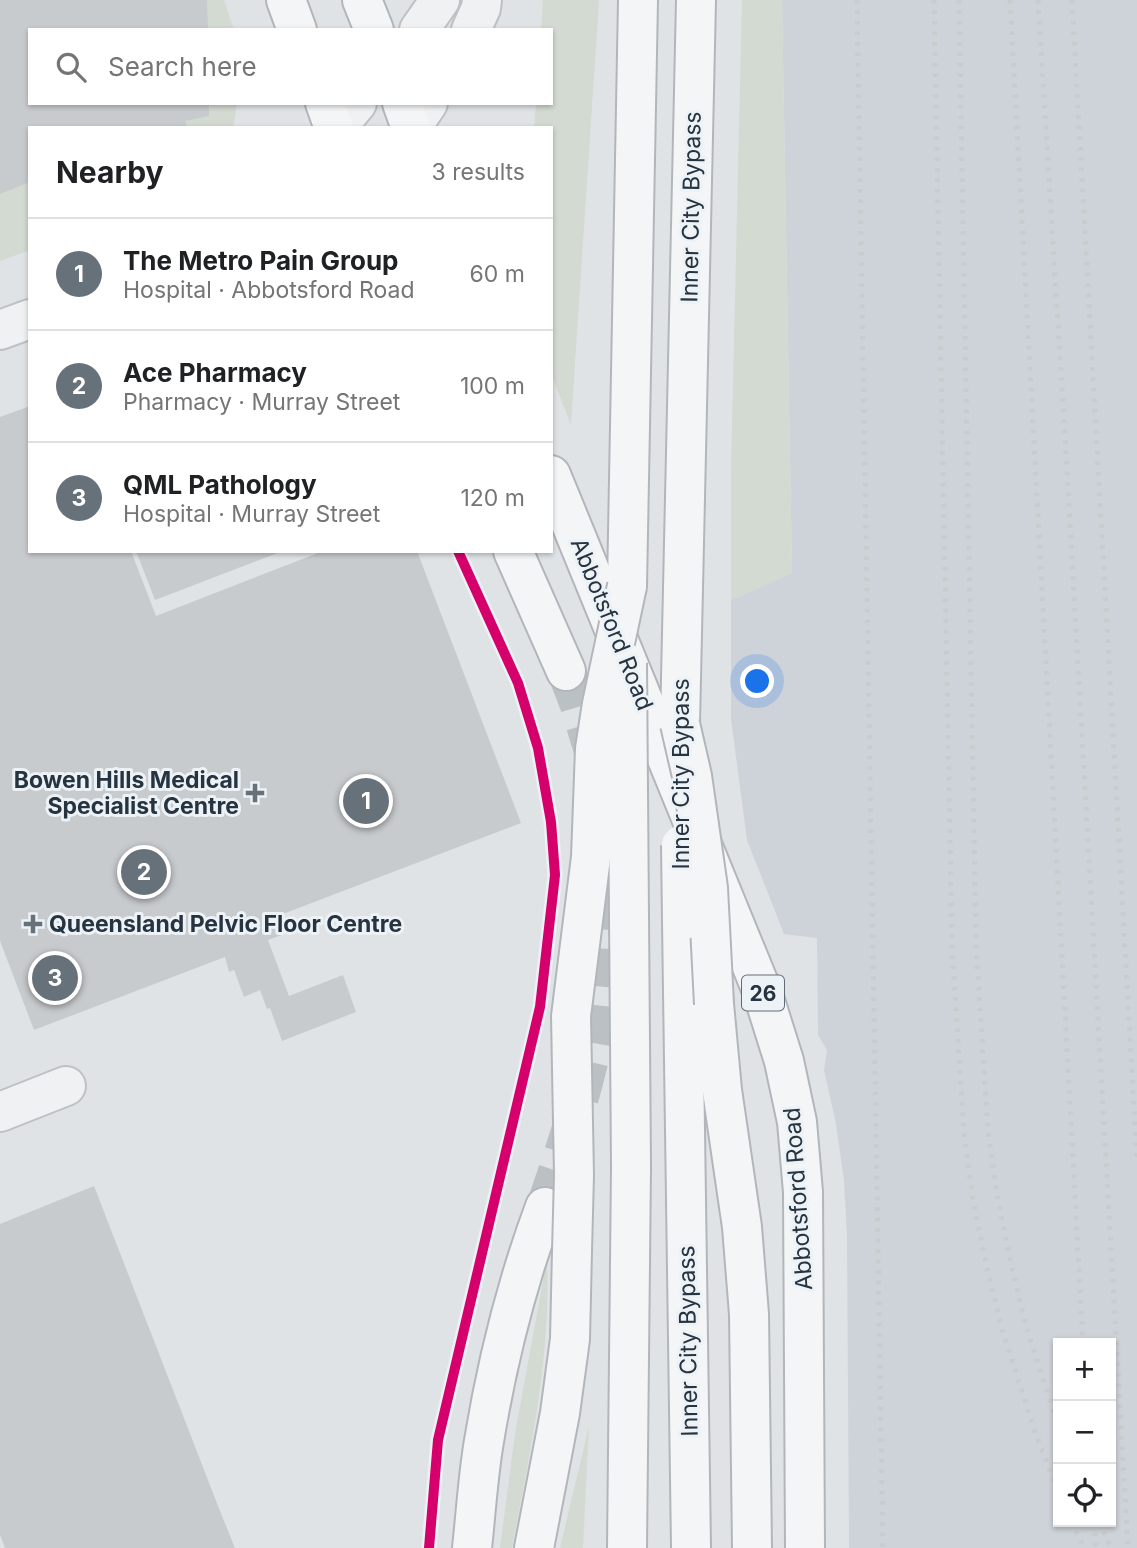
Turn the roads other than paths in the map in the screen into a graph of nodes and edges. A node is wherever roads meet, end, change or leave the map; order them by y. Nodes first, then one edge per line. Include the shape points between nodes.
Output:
1 (286, 0) edge
2 (362, 0) edge
3 (440, 0) edge
4 (482, 0) edge
5 (638, 0) edge
6 (696, 0) edge
7 (296, 28) edge
8 (373, 28) edge
9 (420, 28) edge
10 (472, 28) edge
11 (325, 105) edge
12 (355, 105) edge
13 (403, 105) edge
14 (427, 105) edge
15 (334, 126) edge
16 (337, 126) edge
17 (410, 126) edge
18 (412, 126) edge
19 (28, 320) edge
20 (0, 330) edge
21 (553, 480) edge
22 (514, 553) edge
23 (627, 570) junction
24 (566, 671) tunnel mouth
25 (680, 723) junction
26 (66, 1086) dead end
27 (0, 1112) edge
28 (545, 1206) tunnel mouth
29 (472, 1548) edge
30 (534, 1548) edge
31 (627, 1548) edge
32 (691, 1548) edge
33 (752, 1548) edge
34 (805, 1548) edge

1 - 7 highway
2 - 8 highway
3 - 9 street
4 - 10 street
5 - 23 highway
6 - 25 highway, Inner City Bypass
11 - 15 highway
12 - 16 street
13 - 17 highway
14 - 18 street
19 - 20 street
21 - 34 highway, Abbotsford Road / 26 via 762,990 784,1061 797,1122 803,1192
22 - 24 highway
23 - 30 highway, bridge via 597,738 590,857 571,1016 570,1339
23 - 31 highway, bridge via 631,1168
25 - 32 highway, Inner City Bypass, bridge
25 - 33 highway, bridge via 708,888 722,1090 742,1227 749,1314
26 - 27 street
28 - 29 highway via 500,1362 484,1442

